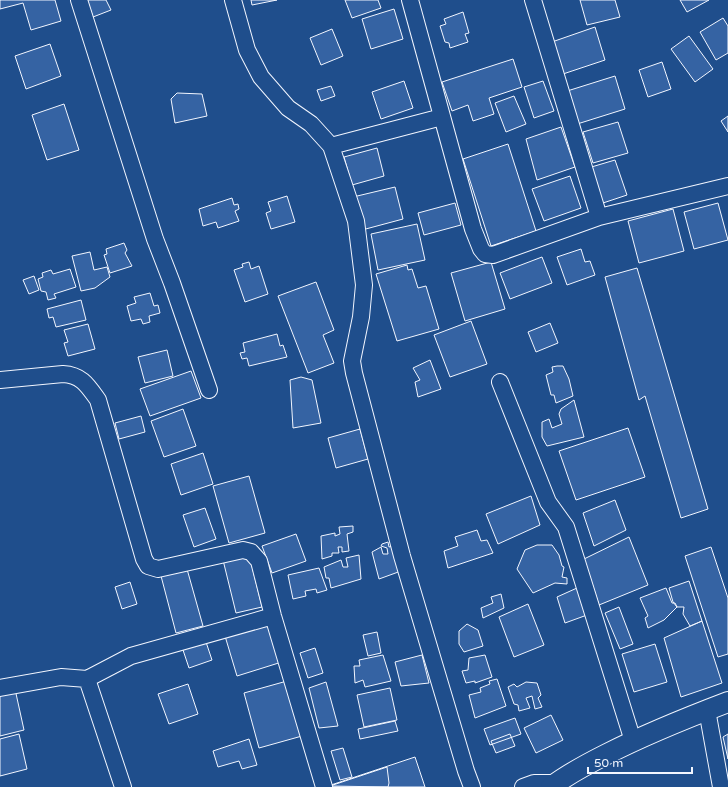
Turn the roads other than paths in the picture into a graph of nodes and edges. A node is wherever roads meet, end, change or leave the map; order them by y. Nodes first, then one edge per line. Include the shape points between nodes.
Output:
1 (79, 0) edge
2 (233, 0) edge
3 (410, 0) edge
4 (533, 0) edge
5 (442, 117) junction
6 (331, 146) junction
7 (728, 186) edge
8 (599, 217) junction
9 (0, 380) edge
10 (500, 382) dead end
11 (208, 390) dead end
12 (273, 616) junction
13 (87, 679) junction
14 (0, 688) edge
15 (728, 702) edge
16 (707, 710) junction
17 (633, 740) junction
18 (554, 785) edge
19 (123, 787) edge
20 (324, 787) edge
21 (472, 787) edge
22 (523, 787) edge
23 (722, 787) edge

1 - 11 street via 155,239
2 - 6 street via 247,50 261,77 288,108 311,124
3 - 5 street
4 - 8 street
5 - 6 street
5 - 8 street via 473,229 485,254 493,255
6 - 21 street via 356,221 364,285 361,317 352,361 354,373 402,556
7 - 8 street
9 - 12 street via 63,374 73,374 84,380 98,400 148,566 158,569 243,550 251,552 259,561
10 - 17 street via 548,502 566,527
12 - 13 street via 131,656
12 - 20 street
13 - 14 street via 61,677
13 - 19 street
15 - 16 main road
16 - 17 main road
16 - 23 street
17 - 18 main road via 582,766
18 - 22 street via 534,783

